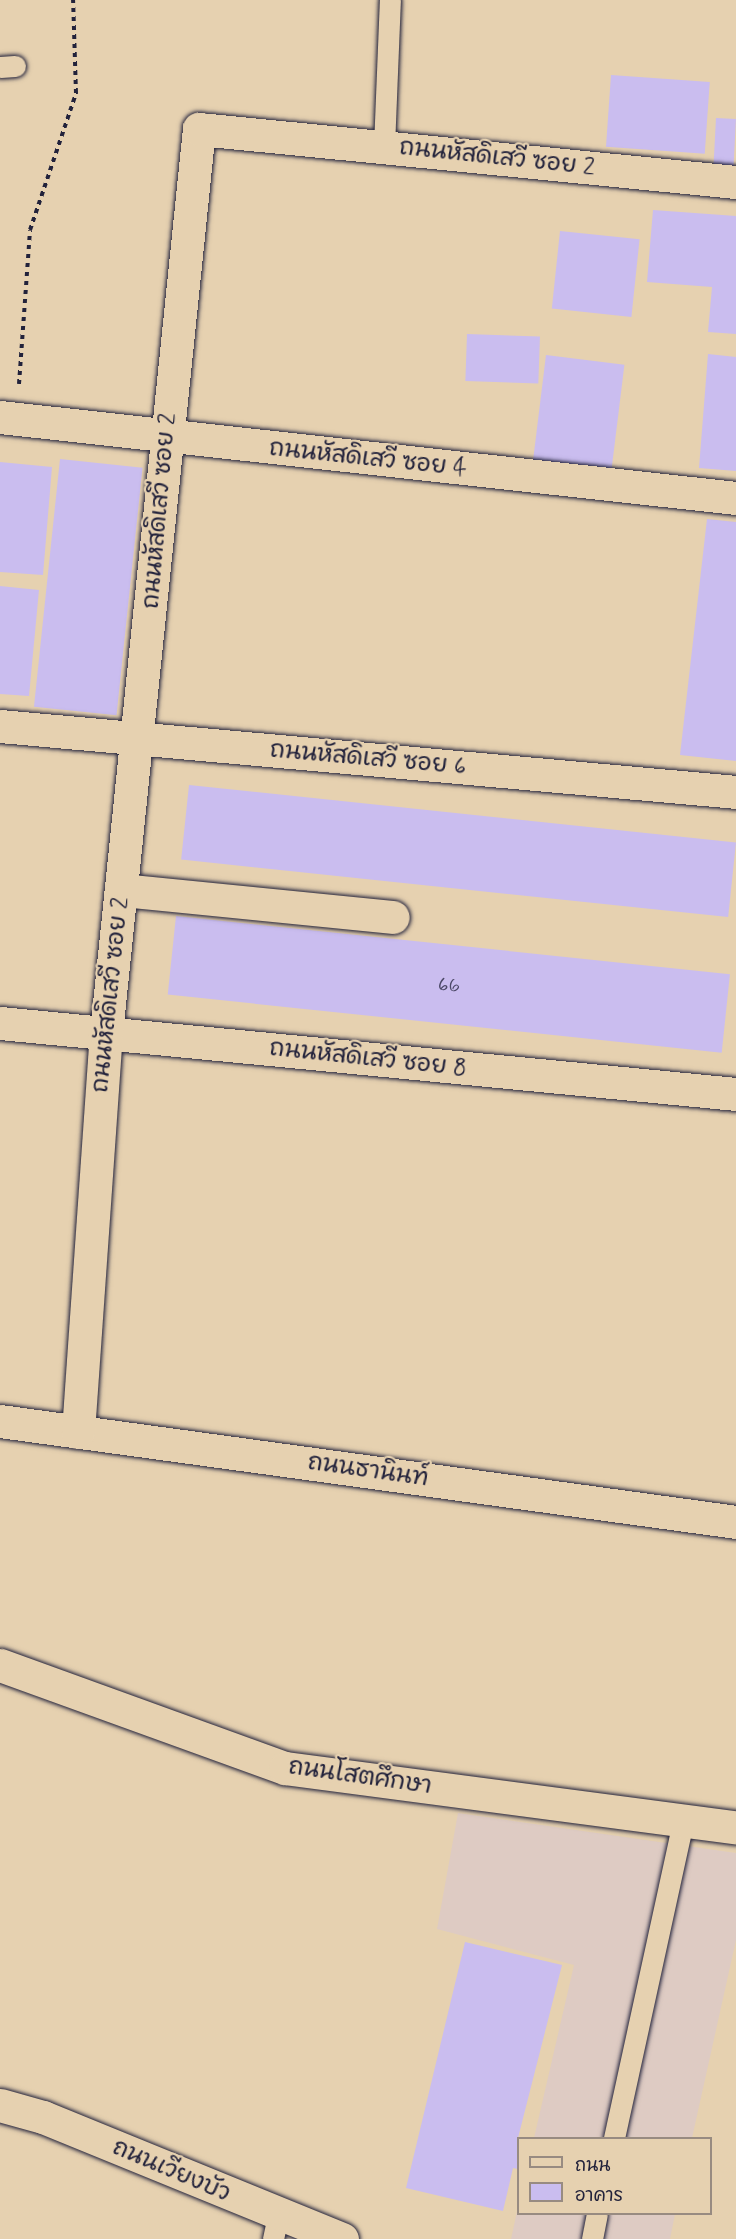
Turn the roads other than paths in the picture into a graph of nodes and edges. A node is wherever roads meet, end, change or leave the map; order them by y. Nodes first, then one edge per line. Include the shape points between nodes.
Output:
1 (390, 0) edge
2 (384, 147) junction
3 (736, 182) edge
4 (8, 418) edge
5 (166, 437) junction
6 (736, 498) edge
7 (0, 726) edge
8 (139, 738) junction
9 (736, 792) edge
10 (122, 890) junction
11 (393, 917) dead end
12 (0, 1023) edge
13 (106, 1034) junction
14 (736, 1094) edge
15 (0, 1421) edge
16 (78, 1432) junction
17 (736, 1522) edge
18 (0, 1665) edge
19 (683, 1821) junction
20 (736, 1827) edge
21 (0, 2105) edge
22 (614, 2137) edge
23 (597, 2215) edge
24 (275, 2228) edge
25 (342, 2239) edge
26 (592, 2239) edge

1 - 2 lane
2 - 3 street, ถนนหัสดิเสวี ซอย 2
2 - 5 street, ถนนหัสดิเสวี ซอย 2 via 199,129
4 - 5 street, ถนนหัสดิเสวี ซอย 4
5 - 6 street, ถนนหัสดิเสวี ซอย 4
5 - 8 street, ถนนหัสดิเสวี ซอย 2
7 - 8 street, ถนนหัสดิเสวี ซอย 6
8 - 9 street, ถนนหัสดิเสวี ซอย 6
8 - 10 street, ถนนหัสดิเสวี ซอย 2
10 - 11 street
10 - 13 street, ถนนหัสดิเสวี ซอย 2
12 - 13 street, ถนนหัสดิเสวี ซอย 8
13 - 14 street, ถนนหัสดิเสวี ซอย 8
13 - 16 street, ถนนหัสดิเสวี ซอย 2
15 - 16 street, ถนนธานินท์
16 - 17 street, ถนนธานินท์
18 - 19 street, ถนนโสตศึกษา via 285,1768
19 - 20 street, ถนนโสตศึกษา
19 - 22 lane
21 - 24 street, ถนนเวียงบัว via 43,2117
23 - 26 lane
24 - 25 street, ถนนเวียงบัว

